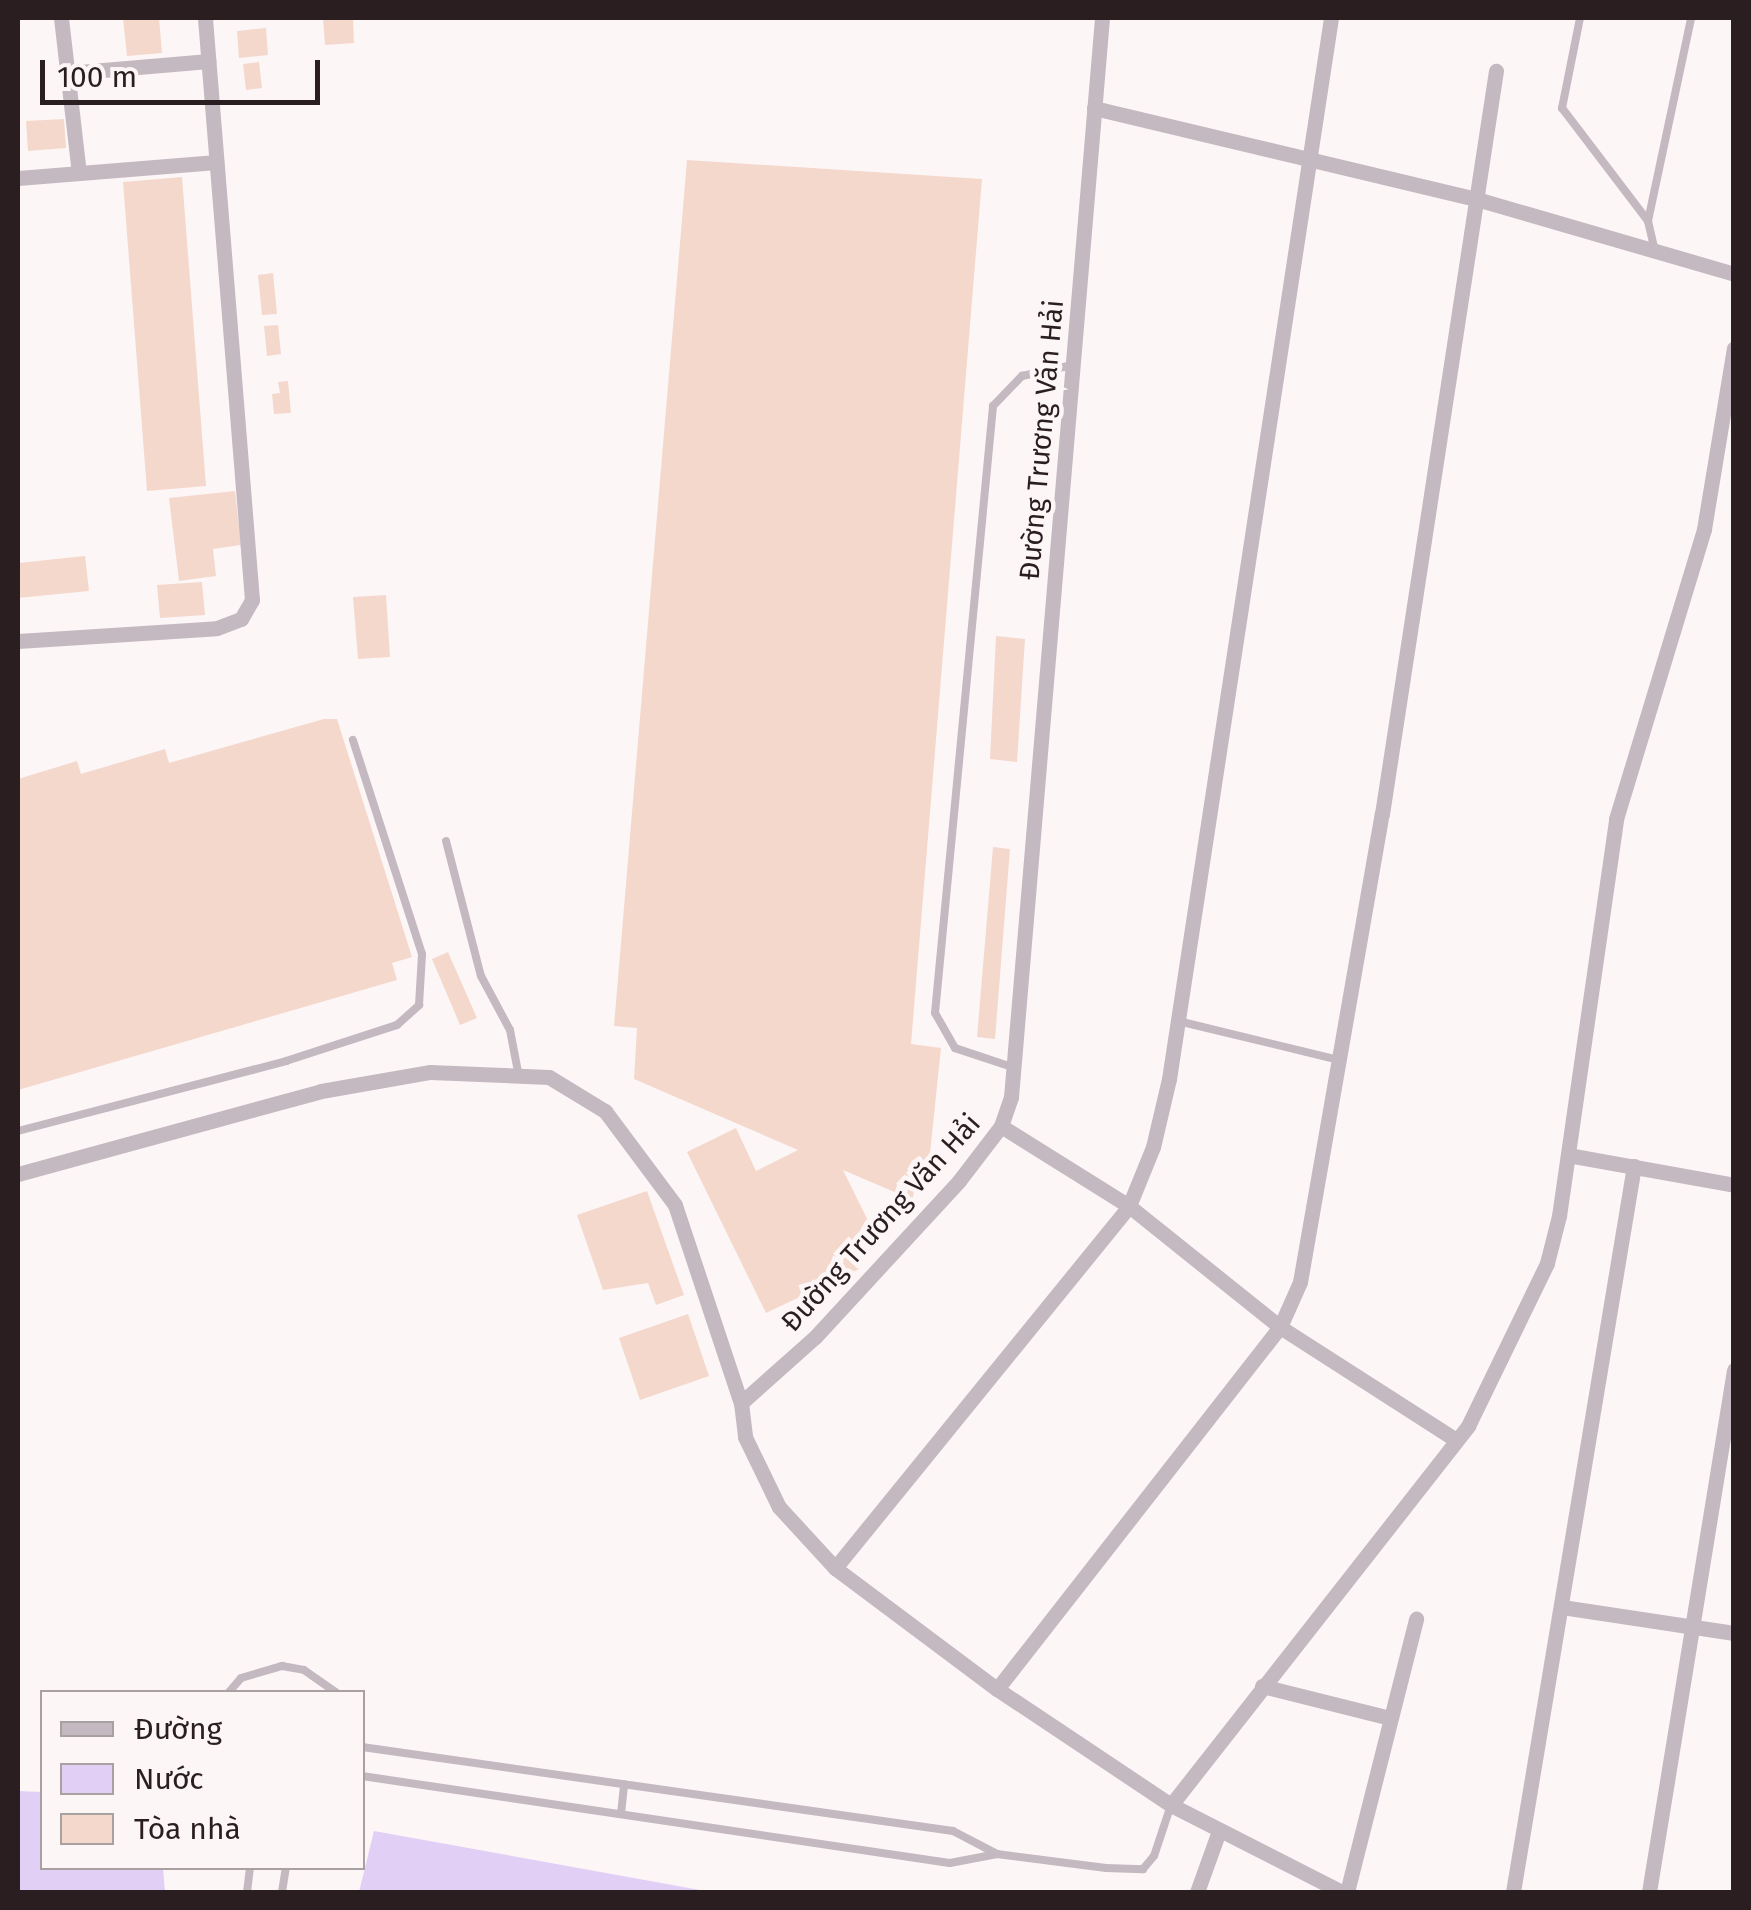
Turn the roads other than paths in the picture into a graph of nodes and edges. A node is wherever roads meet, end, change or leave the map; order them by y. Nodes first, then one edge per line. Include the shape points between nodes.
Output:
1 (61, 18) edge
2 (205, 18) edge
3 (1102, 18) edge
4 (1331, 18) edge
5 (1580, 18) edge
6 (1691, 18) edge
7 (208, 61) junction
8 (1496, 71) dead end
9 (68, 73) junction
10 (1094, 108) junction
11 (1307, 156) junction
12 (216, 162) junction
13 (79, 173) junction
14 (18, 178) edge
15 (1473, 198) junction
16 (1648, 221) junction
17 (1654, 248) junction
18 (1734, 274) edge
19 (1734, 348) edge
20 (1073, 365) junction
21 (18, 642) edge
22 (353, 740) dead end
23 (446, 841) dead end
24 (1178, 1021) junction
25 (1339, 1060) junction
26 (1016, 1068) junction
27 (518, 1072) junction
28 (1001, 1126) junction
29 (18, 1131) edge
30 (1568, 1155) junction
31 (1634, 1166) junction
32 (18, 1174) edge
33 (1734, 1185) edge
34 (1129, 1206) junction
35 (1280, 1327) junction
36 (1734, 1370) edge
37 (741, 1404) junction
38 (1456, 1440) junction
39 (834, 1568) junction
40 (1562, 1607) junction
41 (1416, 1619) dead end
42 (1691, 1624) junction
43 (1734, 1633) edge
44 (1262, 1686) junction
45 (231, 1690) edge
46 (333, 1690) edge
47 (997, 1690) junction
48 (1390, 1718) junction
49 (365, 1747) edge
50 (365, 1776) edge
51 (624, 1784) junction
52 (1170, 1804) junction
53 (621, 1814) junction
54 (1219, 1831) junction
55 (996, 1854) junction
56 (1196, 1892) edge
57 (1344, 1892) edge
58 (1513, 1892) edge
59 (1649, 1892) edge

1 - 9 street
2 - 7 street
3 - 10 street, Đường Trương Văn Hải
4 - 11 street
5 - 16 lane via 1562,108
6 - 16 lane
7 - 9 street
7 - 12 street
8 - 15 street
9 - 13 street
10 - 11 street
10 - 20 street, Đường Trương Văn Hải
11 - 15 street
11 - 24 street
12 - 13 street
12 - 21 street via 252,600 241,619 217,628
13 - 14 street
15 - 17 street
15 - 25 street
16 - 17 lane
17 - 18 street
19 - 30 street via 1704,529 1616,819
20 - 26 street, Đường Trương Văn Hải
20 - 26 lane via 1022,376 994,406 937,994 937,1025 955,1048
22 - 29 lane via 422,954 419,1005 397,1024 286,1061
23 - 27 lane via 480,976 510,1030
24 - 25 lane
24 - 34 street via 1159,1124
25 - 35 street via 1300,1282
26 - 28 street, Đường Trương Văn Hải
27 - 32 street via 430,1072 321,1092
27 - 37 street via 579,1091 605,1111 675,1205
28 - 34 street
28 - 37 street, Đường Trương Văn Hải via 828,1323
30 - 31 street
30 - 38 street via 1547,1263 1510,1349
31 - 33 street
31 - 40 street
34 - 35 street
34 - 39 street
35 - 38 street
35 - 47 street
36 - 42 street
37 - 39 street via 746,1437 779,1507
38 - 44 street
39 - 47 street
40 - 42 street
40 - 58 street
41 - 48 street
42 - 43 street
42 - 59 street
44 - 48 street
44 - 52 street
45 - 46 lane via 240,1678 282,1666 304,1670
47 - 52 street
48 - 57 street
49 - 51 lane
50 - 53 lane
51 - 53 lane
51 - 55 lane via 953,1831
52 - 54 street
52 - 55 lane via 1154,1856 1143,1868
53 - 55 lane via 950,1862
54 - 56 street
54 - 57 street

